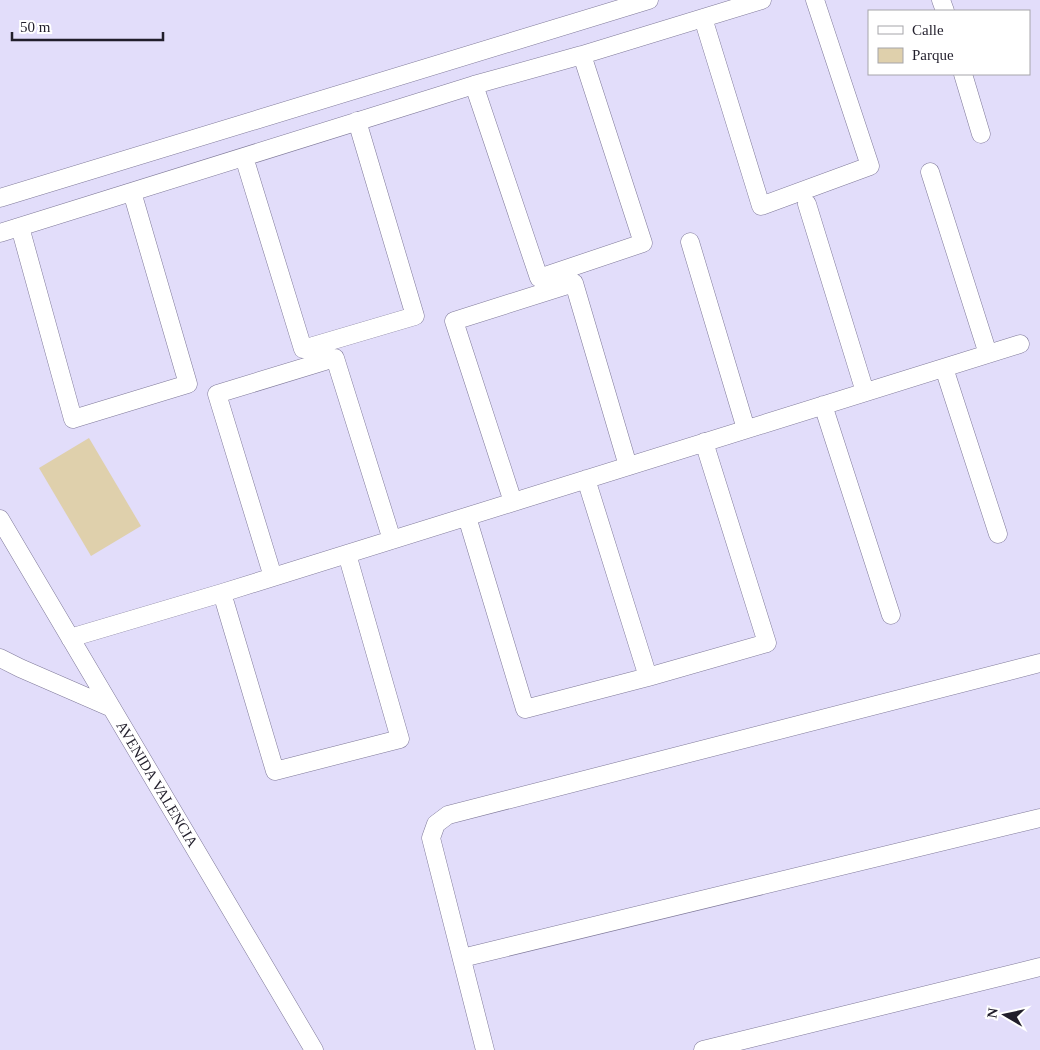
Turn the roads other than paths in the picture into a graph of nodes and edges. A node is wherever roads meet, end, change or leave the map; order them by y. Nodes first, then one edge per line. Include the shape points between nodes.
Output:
1 (649, 0) edge
2 (762, 0) edge
3 (815, 0) edge
4 (703, 18) junction
5 (582, 55) junction
6 (963, 75) edge
7 (474, 85) junction
8 (357, 121) junction
9 (981, 134) dead end
10 (244, 157) junction
11 (930, 172) dead end
12 (132, 192) junction
13 (0, 198) edge
14 (808, 204) dead end
15 (20, 227) junction
16 (0, 233) edge
17 (690, 242) dead end
18 (1020, 344) dead end
19 (988, 354) junction
20 (944, 368) junction
21 (865, 392) junction
22 (823, 406) junction
23 (746, 429) junction
24 (704, 442) junction
25 (628, 466) junction
26 (586, 479) junction
27 (513, 502) junction
28 (466, 516) junction
29 (0, 519) edge
30 (998, 534) dead end
31 (392, 540) junction
32 (347, 554) junction
33 (273, 577) junction
34 (222, 593) junction
35 (891, 615) dead end
36 (70, 638) junction
37 (0, 658) edge
38 (1040, 663) edge
39 (648, 677) junction
40 (112, 708) junction
41 (1040, 818) edge
42 (462, 958) junction
43 (1040, 967) edge
44 (314, 1050) edge
45 (485, 1050) edge
46 (703, 1050) edge

1 - 13 street
2 - 4 street
3 - 4 street via 870,166 761,206
4 - 5 street
5 - 7 street
5 - 7 street via 643,244 540,278
6 - 9 street
7 - 8 street
8 - 10 street
8 - 10 street via 415,316 303,349
10 - 12 street
11 - 19 street
12 - 15 street
12 - 15 street via 188,384 73,420
14 - 21 street
15 - 16 street
17 - 23 street
18 - 19 street
19 - 20 street
20 - 21 street
20 - 30 street
21 - 22 street
22 - 23 street
22 - 35 street
23 - 24 street
24 - 25 street
24 - 39 street via 767,643
25 - 26 street
25 - 27 street via 574,283 454,321
26 - 27 street
26 - 39 street
27 - 28 street
28 - 31 street
28 - 39 street via 525,709
29 - 36 street, AVENIDA VALENCIA
31 - 32 street
31 - 33 street via 335,358 217,394
32 - 33 street
32 - 34 street via 400,739 275,771
33 - 34 street
34 - 36 street
36 - 40 street, AVENIDA VALENCIA
37 - 40 street
38 - 42 street via 448,815 436,824 431,838
40 - 44 street, AVENIDA VALENCIA
41 - 42 street
42 - 45 street
43 - 46 street

